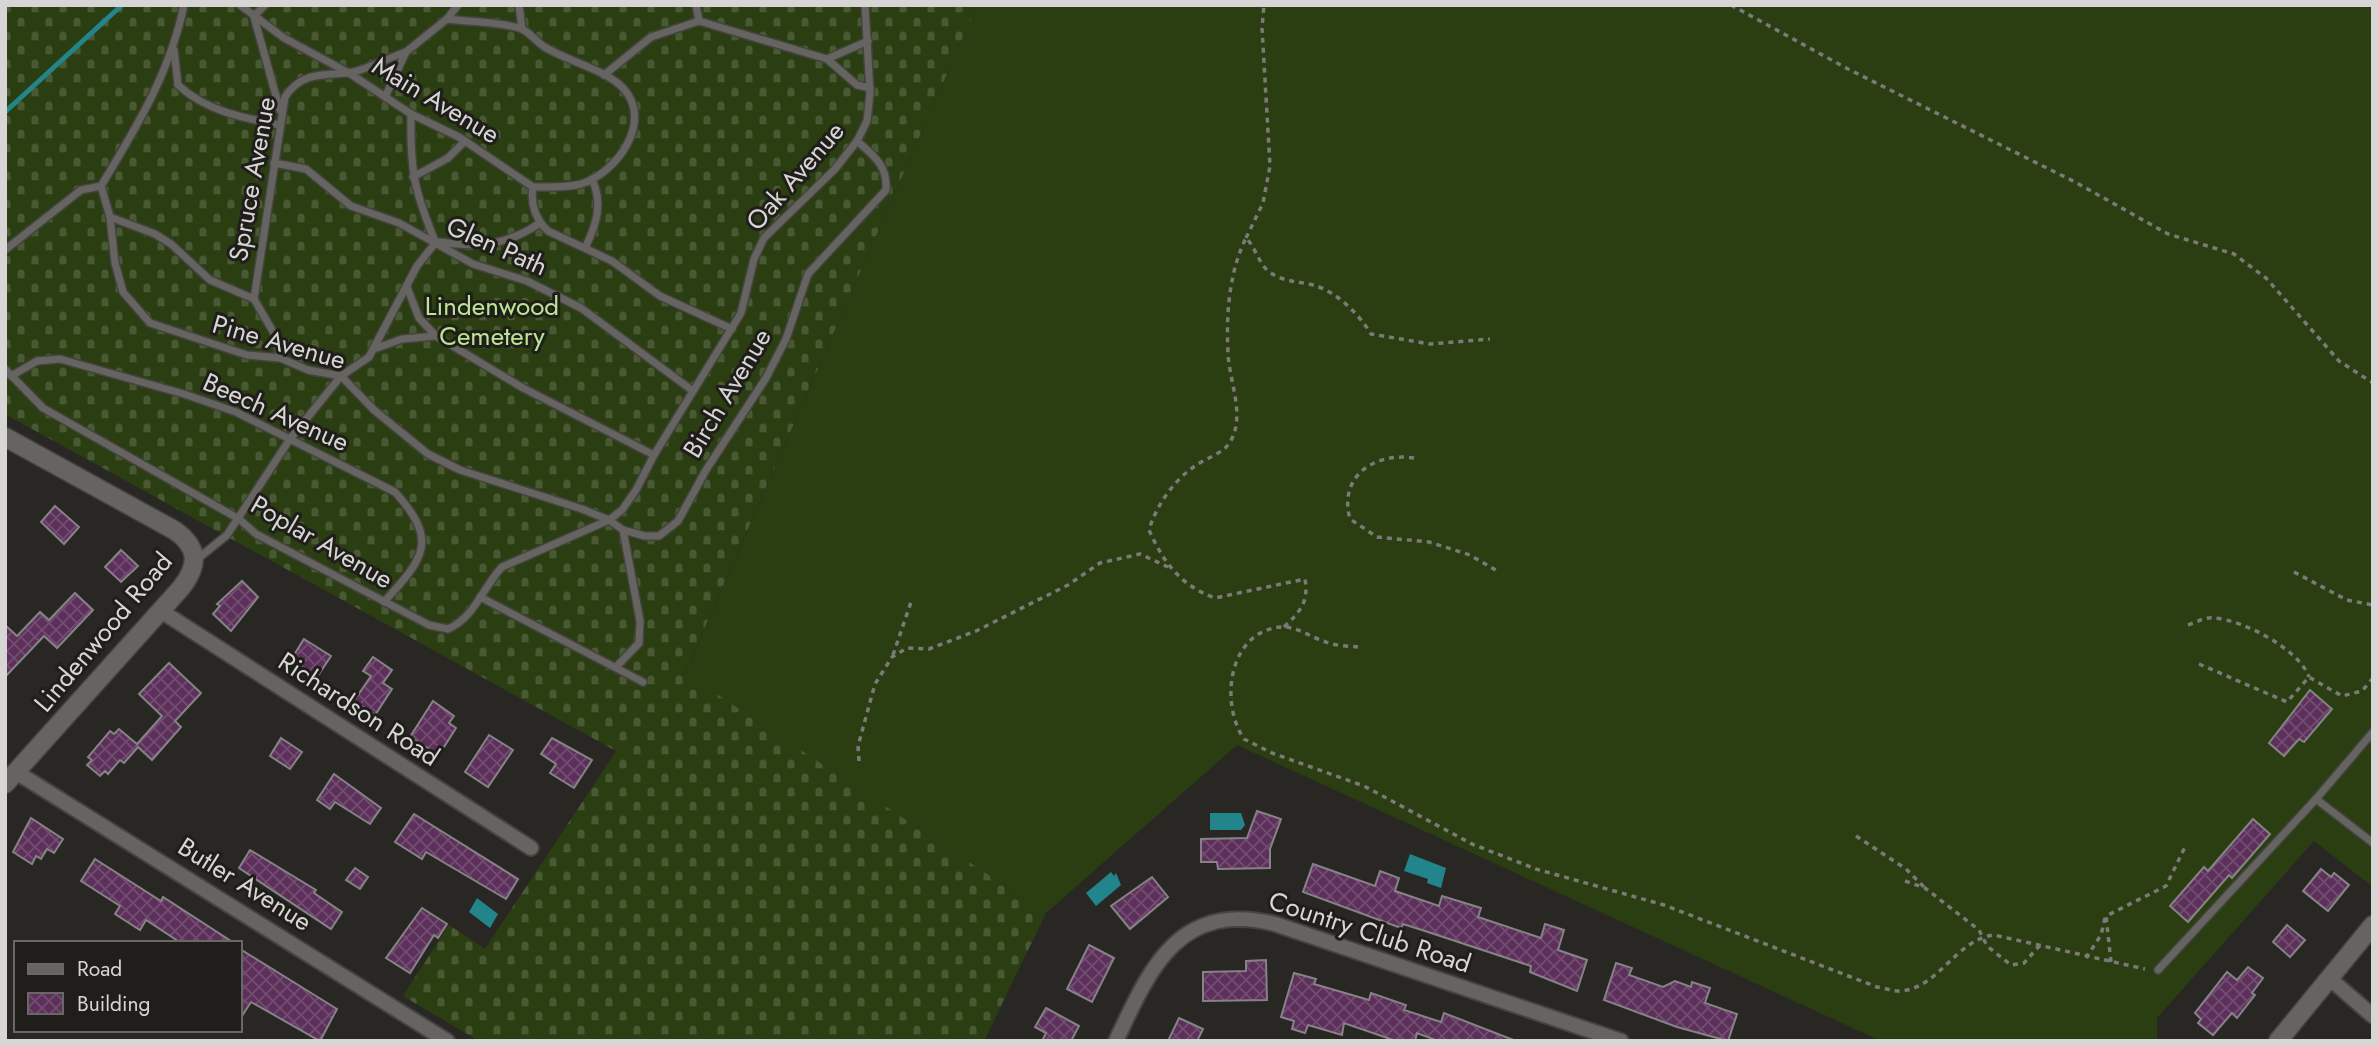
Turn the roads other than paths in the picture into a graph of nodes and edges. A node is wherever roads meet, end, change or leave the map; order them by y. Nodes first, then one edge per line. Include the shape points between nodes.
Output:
1 (184, 5) edge
2 (240, 5) edge
3 (265, 5) edge
4 (458, 5) edge
5 (519, 5) edge
6 (696, 5) edge
7 (865, 5) edge
8 (254, 16) junction
9 (447, 19) junction
10 (699, 21) junction
11 (522, 29) junction
12 (868, 41) junction
13 (174, 49) junction
14 (406, 52) junction
15 (827, 59) junction
16 (349, 73) junction
17 (604, 75) junction
18 (870, 88) junction
19 (385, 97) junction
20 (281, 114) junction
21 (411, 114) junction
22 (280, 125) junction
23 (465, 141) junction
24 (858, 141) junction
25 (274, 163) junction
26 (413, 177) junction
27 (592, 179) junction
28 (101, 186) junction
29 (533, 187) junction
30 (110, 217) junction
31 (540, 223) junction
32 (436, 242) junction
33 (586, 246) junction
34 (5, 250) edge
35 (406, 286) junction
36 (254, 299) junction
37 (732, 330) junction
38 (436, 336) junction
39 (374, 349) junction
40 (280, 358) junction
41 (5, 369) edge
42 (11, 376) junction
43 (341, 376) junction
44 (693, 391) junction
45 (5, 437) edge
46 (290, 439) junction
47 (654, 455) junction
48 (239, 519) junction
49 (609, 520) junction
50 (624, 530) junction
51 (195, 561) junction
52 (480, 597) junction
53 (384, 602) junction
54 (161, 611) junction
55 (617, 666) junction
56 (643, 682) dead end
57 (2373, 732) edge
58 (11, 778) edge
59 (2316, 799) junction
60 (2371, 838) edge
61 (531, 848) dead end
62 (2373, 925) edge
63 (2158, 970) road end
64 (2329, 978) junction
65 (2373, 1016) edge
66 (447, 1041) edge
67 (1116, 1041) edge
68 (1621, 1041) edge
69 (2278, 1041) edge

1 - 13 lane
2 - 8 lane, Main Avenue
3 - 8 lane
4 - 9 lane
5 - 11 lane
6 - 10 lane
7 - 12 lane, Oak Avenue
8 - 16 lane, Main Avenue
8 - 20 lane
9 - 11 lane
9 - 14 lane
10 - 15 lane
10 - 17 lane via 651,37
11 - 17 lane via 570,62
12 - 15 lane
12 - 18 lane, Oak Avenue
13 - 22 lane via 178,85 188,94 220,111
13 - 28 lane via 155,93
14 - 16 lane
14 - 19 lane
15 - 18 lane via 857,85
16 - 19 lane, Main Avenue
16 - 20 lane, Spruce Avenue via 321,73 298,82 285,97
17 - 27 lane via 626,90 636,122 627,145 611,166
18 - 24 lane, Oak Avenue via 867,121
19 - 21 lane, Main Avenue
20 - 22 lane, Spruce Avenue
21 - 23 lane, Main Avenue
21 - 26 lane
22 - 25 lane, Spruce Avenue
23 - 26 lane via 448,158
23 - 29 lane, Main Avenue
24 - 37 lane, Oak Avenue via 764,238
24 - 50 lane, Birch Avenue via 882,164 886,190 808,274 766,378 678,521 659,536
25 - 32 lane, Glen Path via 306,169 351,206
25 - 36 lane, Spruce Avenue
26 - 32 lane
27 - 29 lane
27 - 33 lane via 599,209
28 - 30 lane, Pine Avenue
28 - 34 lane via 81,190
29 - 31 lane via 532,202
30 - 36 lane via 155,234 210,281
30 - 40 lane, Pine Avenue via 123,292 150,323 247,355
31 - 32 lane via 524,234 484,245
31 - 33 lane via 559,237
32 - 35 lane
32 - 44 lane, Glen Path via 474,264 527,281 581,308
33 - 37 lane via 660,296
35 - 38 lane via 419,318
35 - 39 lane
36 - 40 lane via 275,335
37 - 44 lane
38 - 39 lane via 402,339
38 - 47 lane via 523,388
39 - 43 lane via 360,366
40 - 43 lane, Pine Avenue via 308,370
41 - 42 lane, Poplar Avenue
42 - 46 lane, Beech Avenue via 37,361 60,359 236,412
42 - 48 lane, Poplar Avenue via 43,408
43 - 46 lane
43 - 49 lane, Pine Avenue via 428,454 460,470
44 - 47 lane
45 - 51 street, Lindenwood Road via 174,530 192,546
46 - 48 lane
46 - 53 lane, Beech Avenue via 395,492 411,509 423,534 421,555
47 - 49 lane via 636,490
48 - 51 lane
48 - 53 lane, Poplar Avenue via 256,534
49 - 50 lane, Pine Avenue
49 - 52 lane, Poplar Avenue via 502,567
50 - 55 lane via 640,621 639,642
51 - 54 street, Lindenwood Road via 187,581
52 - 53 lane, Poplar Avenue via 467,616 448,629 429,625
52 - 55 lane
54 - 58 street, Lindenwood Road
54 - 61 street, Richardson Road
55 - 56 lane
57 - 59 lane
58 - 66 street, Butler Avenue
59 - 60 lane
59 - 63 lane
62 - 64 street
64 - 65 street
64 - 69 street
67 - 68 street, Country Club Road via 1162,954 1199,927 1245,919 1275,924

